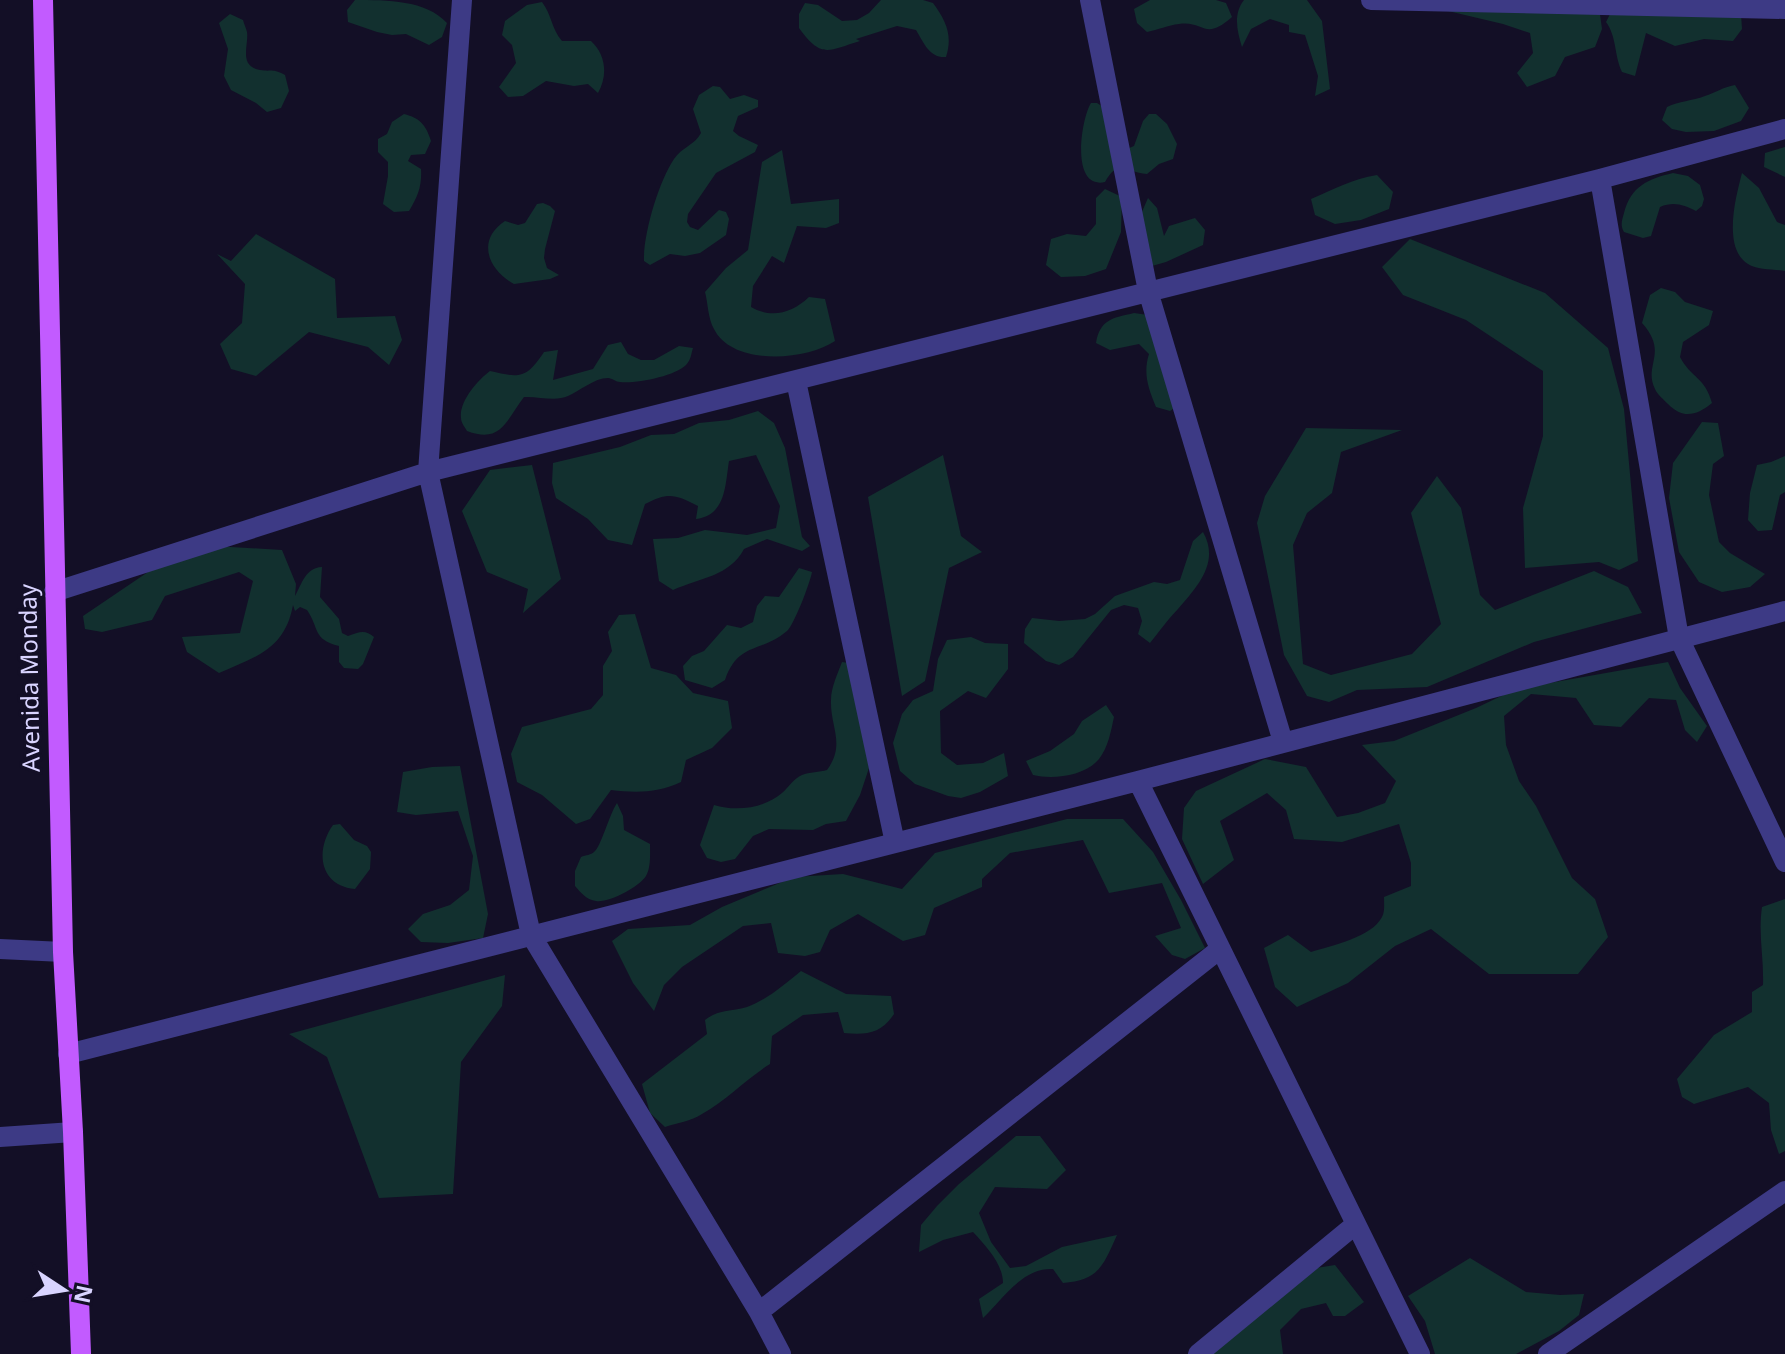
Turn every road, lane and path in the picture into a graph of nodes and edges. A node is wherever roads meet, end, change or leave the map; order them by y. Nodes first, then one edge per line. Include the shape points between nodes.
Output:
1 (43, 0) edge
2 (462, 0) edge
3 (1090, 0) edge
4 (1371, 0) edge
5 (1656, 3) edge
6 (1785, 9) edge
7 (1785, 129) edge
8 (1600, 179) junction
9 (1148, 291) junction
10 (796, 381) junction
11 (428, 472) junction
12 (54, 592) junction
13 (1785, 611) edge
14 (1679, 638) junction
15 (1283, 742) junction
16 (1138, 781) junction
17 (895, 843) junction
18 (1785, 862) edge
19 (531, 935) junction
20 (0, 949) edge
21 (1220, 949) junction
22 (63, 952) junction
23 (68, 1054) junction
24 (73, 1132) junction
25 (0, 1137) edge
26 (1785, 1191) edge
27 (1356, 1224) junction
28 (759, 1312) junction
29 (81, 1354) edge
30 (781, 1354) edge
31 (1198, 1354) edge
32 (1420, 1354) edge
33 (1548, 1354) edge

1 - 12 main road, Avenida Monday
2 - 11 street
3 - 9 street
4 - 5 street
5 - 6 street
7 - 8 street
8 - 9 street
8 - 14 street
9 - 10 street
9 - 15 street
10 - 11 street
10 - 17 street
11 - 12 street
11 - 19 street
12 - 22 main road, Avenida Monday
13 - 14 street
14 - 15 street
14 - 18 street
15 - 16 street
16 - 17 street
16 - 21 street
17 - 19 street
19 - 23 street
19 - 28 street
20 - 22 street
21 - 27 street
21 - 28 street
22 - 23 main road, Avenida Monday
23 - 24 main road, Avenida Monday
24 - 25 street
24 - 29 main road, Avenida Monday
26 - 33 street
27 - 31 street
27 - 32 street
28 - 30 street

